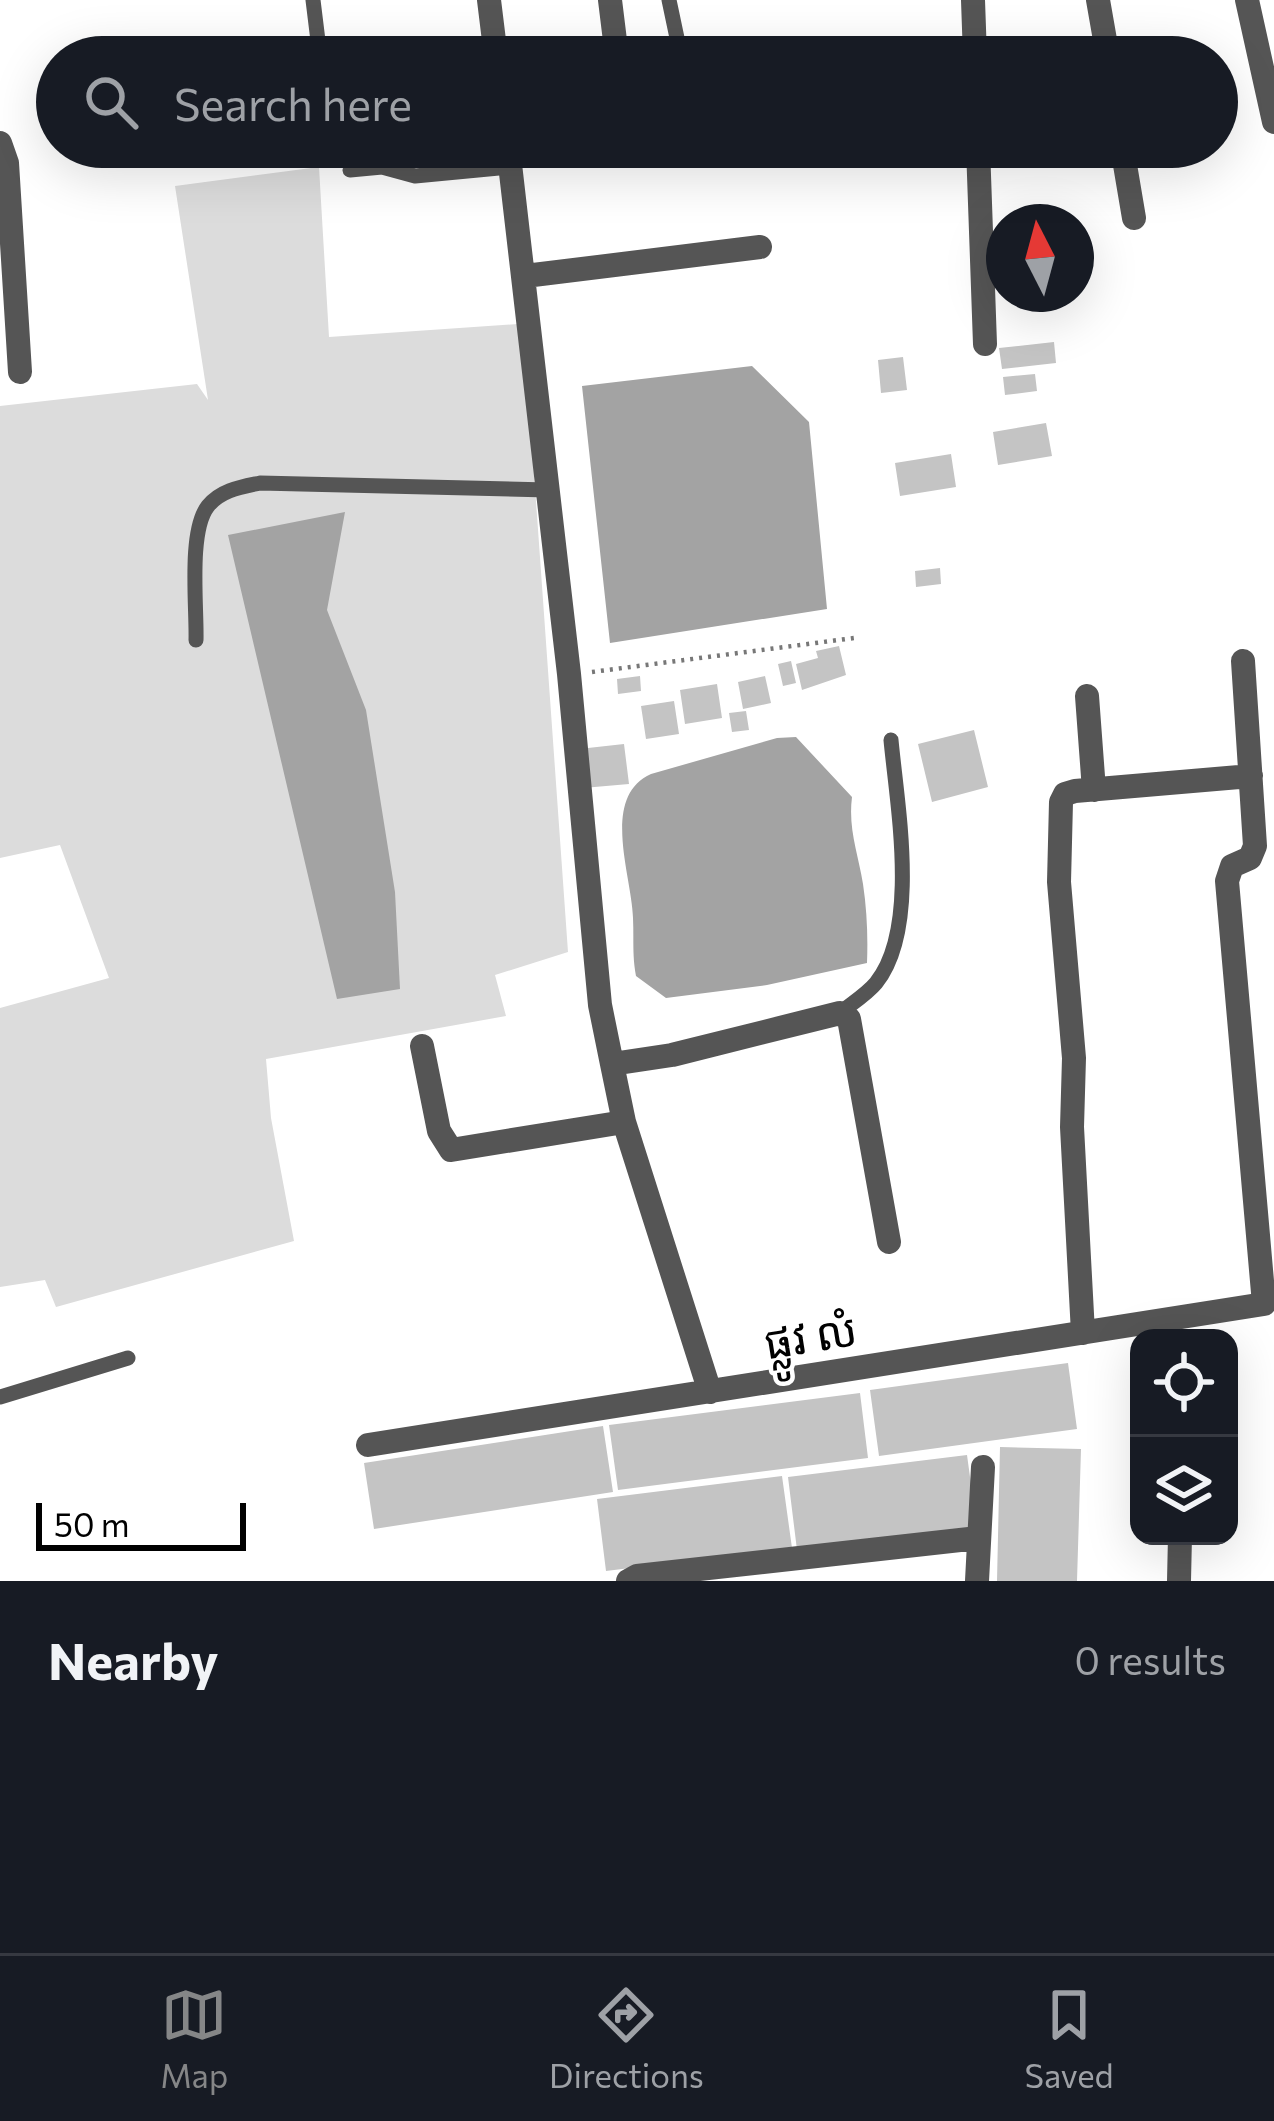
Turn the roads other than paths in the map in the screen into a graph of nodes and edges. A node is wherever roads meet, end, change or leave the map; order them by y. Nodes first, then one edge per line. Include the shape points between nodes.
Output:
1 (313, 0) edge
2 (489, 0) edge
3 (610, 0) edge
4 (669, 0) edge
5 (973, 0) edge
6 (1098, 0) edge
7 (1247, 0) edge
8 (317, 36) edge
9 (493, 36) edge
10 (614, 36) edge
11 (677, 36) edge
12 (974, 36) edge
13 (1104, 36) edge
14 (1274, 122) edge
15 (0, 143) edge
16 (371, 168) edge
17 (386, 168) edge
18 (455, 168) edge
19 (510, 168) edge
20 (979, 168) edge
21 (1126, 168) edge
22 (350, 170) dead end
23 (1134, 218) dead end
24 (760, 247) dead end
25 (525, 276) junction
26 (985, 344) dead end
27 (20, 372) dead end
28 (548, 490) junction
29 (196, 640) dead end
30 (1243, 661) dead end
31 (1087, 696) dead end
32 (891, 740) dead end
33 (1251, 776) junction
34 (1094, 790) junction
35 (840, 1013) junction
36 (422, 1046) dead end
37 (612, 1064) junction
38 (623, 1122) junction
39 (889, 1242) dead end
40 (1170, 1329) edge
41 (1130, 1331) edge
42 (1083, 1333) junction
43 (128, 1358) dead end
44 (710, 1392) junction
45 (0, 1397) edge
46 (368, 1445) dead end
47 (983, 1466) dead end
48 (978, 1538) junction
49 (1180, 1545) edge
50 (778, 1570) edge
51 (628, 1581) edge
52 (977, 1581) edge
53 (1179, 1581) edge

1 - 8 lane
2 - 9 street
3 - 10 street
4 - 11 lane
5 - 12 street
6 - 13 street
7 - 14 street
15 - 27 street
16 - 22 lane
17 - 18 lane via 416,176
19 - 25 street
20 - 26 street
21 - 23 street
24 - 25 street
25 - 28 street
28 - 29 lane via 260,483 231,489 207,507 197,535
28 - 37 street
30 - 33 street
31 - 34 street
32 - 35 lane via 902,898 877,982
33 - 34 street
33 - 40 street, ផ្លូវ លំ via 1255,846 1227,881 1264,1304
34 - 42 street via 1065,794 1061,802 1059,882 1075,1058
35 - 37 street
35 - 39 street via 855,1037
36 - 38 street via 439,1131 451,1150
37 - 38 street
38 - 44 street
41 - 42 street, ផ្លូវ លំ
42 - 44 street, ផ្លូវ លំ
43 - 45 lane
44 - 46 street, ផ្លូវ លំ
47 - 48 street
48 - 50 street
48 - 52 street
49 - 53 street
50 - 51 street

